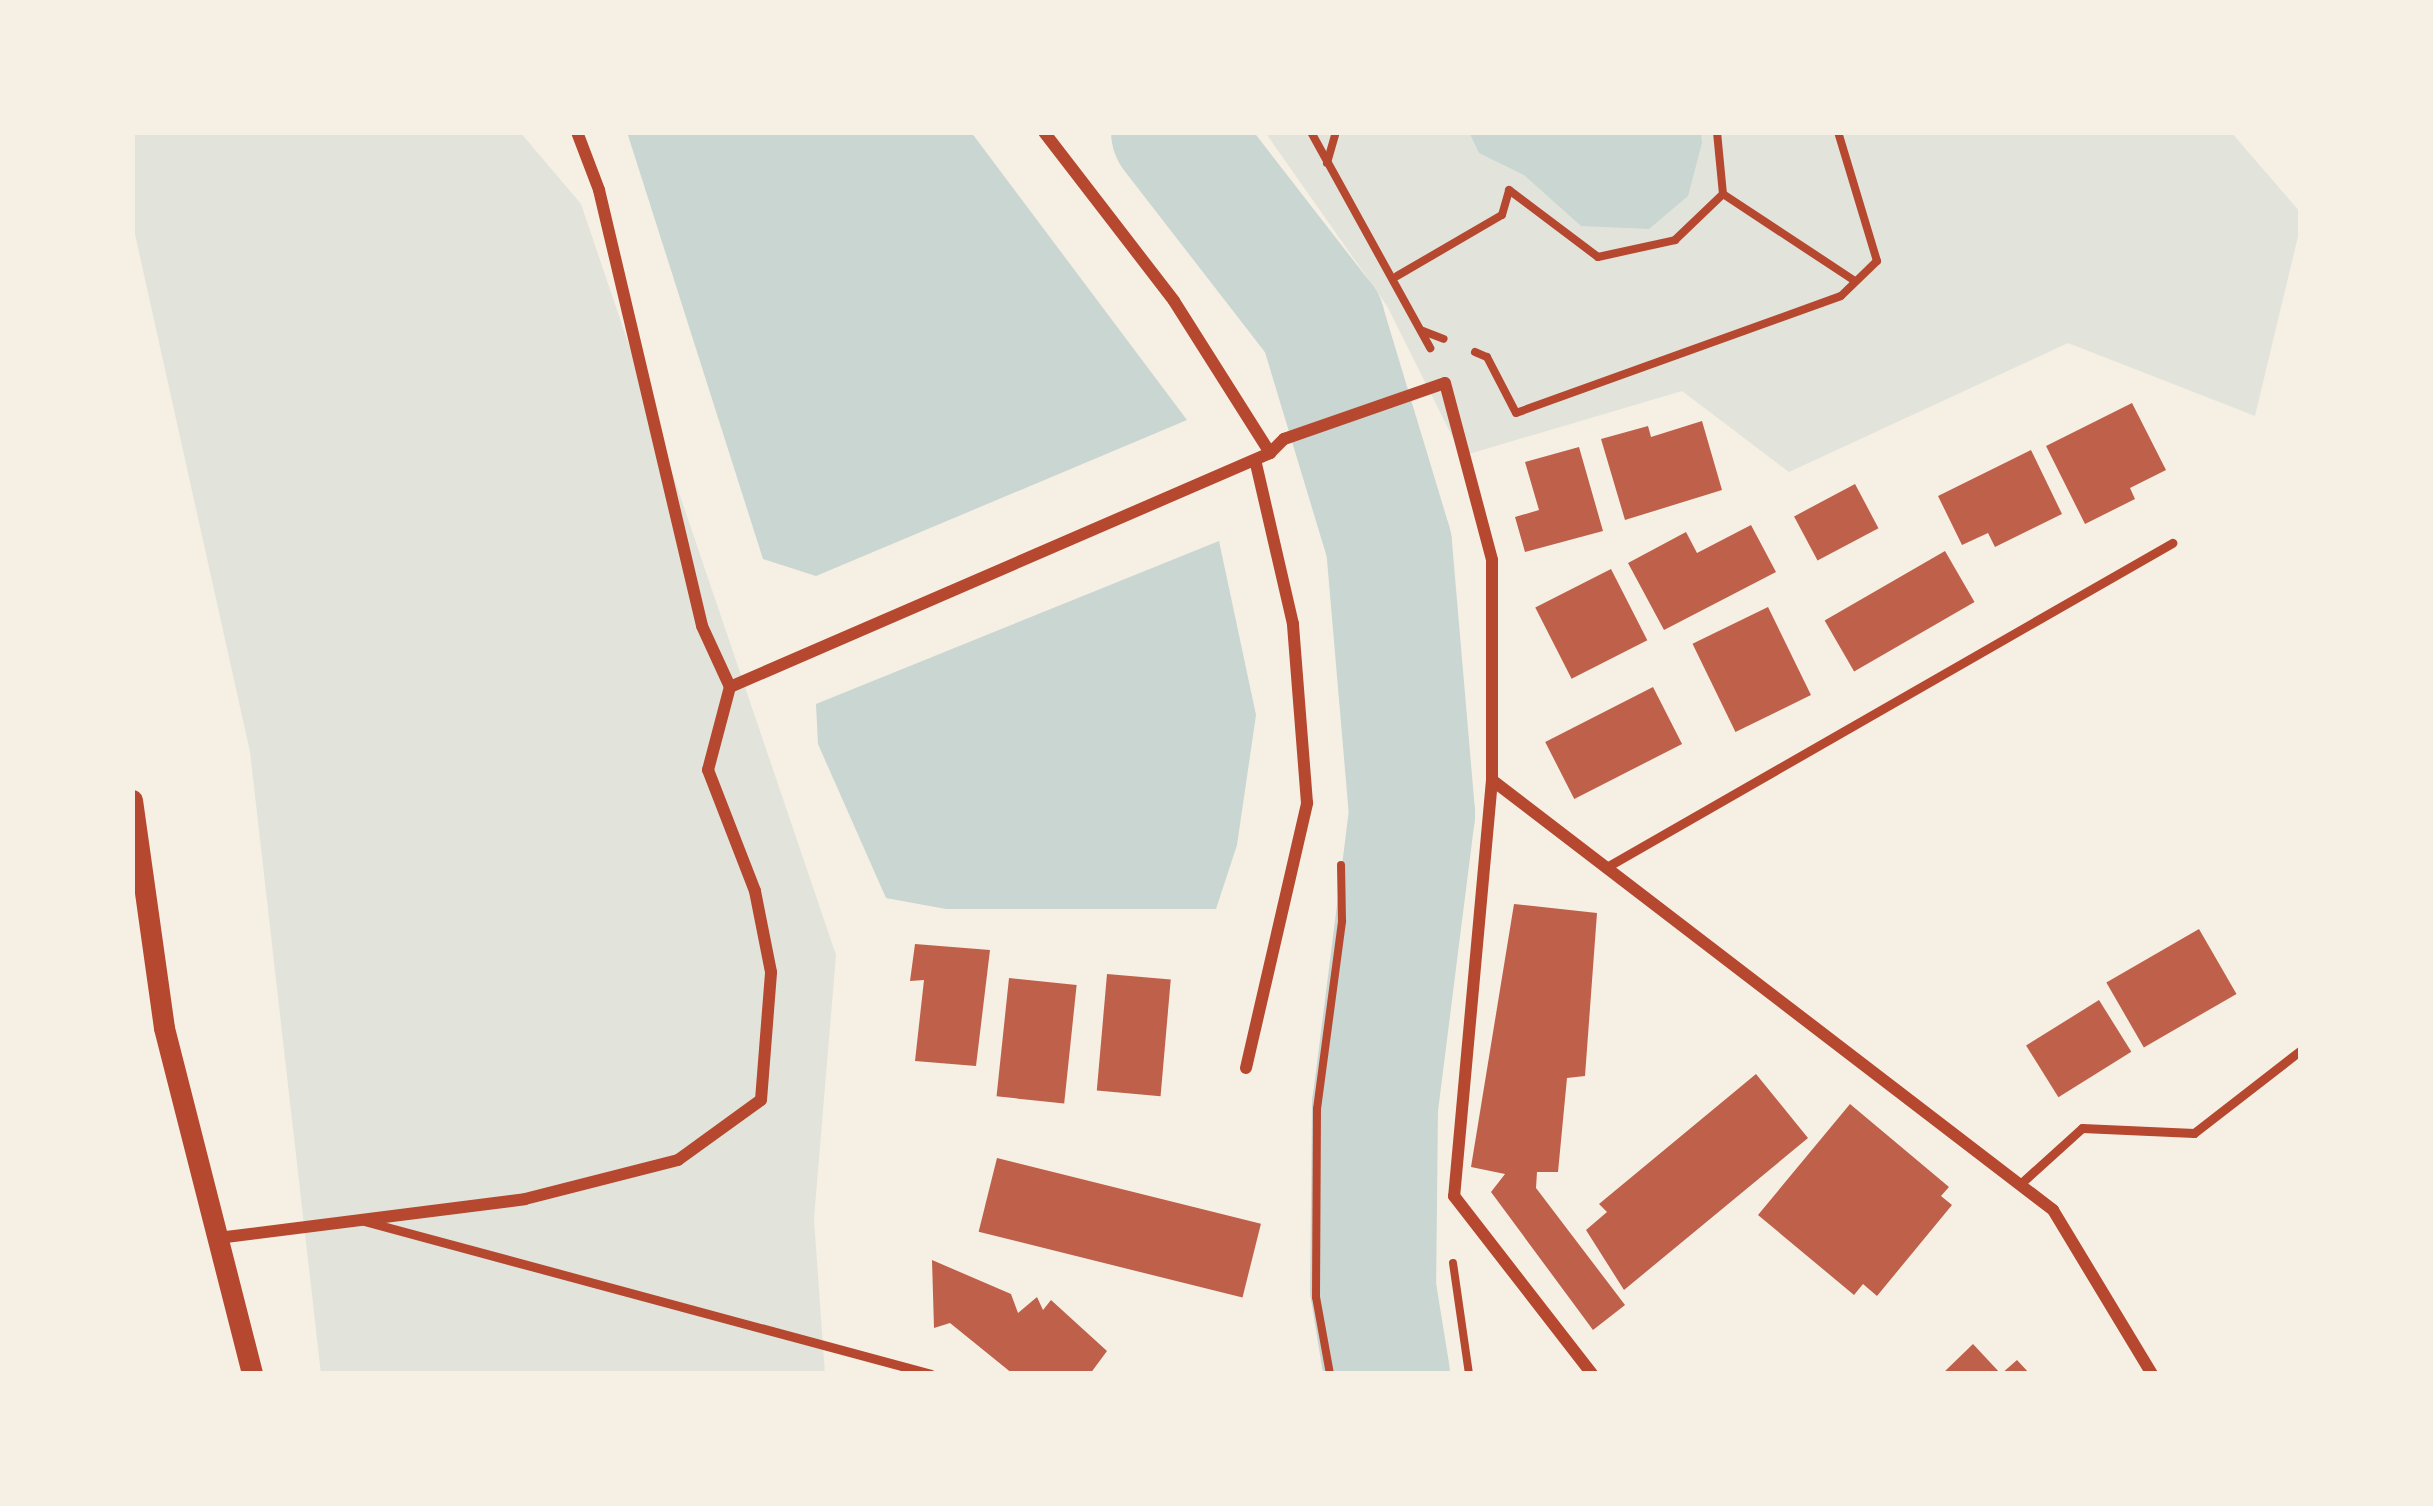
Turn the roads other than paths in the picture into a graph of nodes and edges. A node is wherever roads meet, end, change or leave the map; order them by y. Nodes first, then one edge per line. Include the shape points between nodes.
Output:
1 (577, 132) edge
2 (1044, 132) edge
3 (1270, 453) junction
4 (1255, 460) junction
5 (2172, 543) dead end
6 (730, 687) junction
7 (1492, 780) junction
8 (132, 800) edge
9 (1605, 868) junction
10 (2301, 1050) edge
11 (1246, 1068) dead end
12 (2019, 1185) junction
13 (359, 1220) junction
14 (218, 1238) junction
15 (253, 1374) edge
16 (931, 1374) edge
17 (1592, 1374) edge
18 (2152, 1374) edge

1 - 6 street via 599,190 701,626
2 - 3 street via 1174,301
3 - 4 street
3 - 7 street via 1284,440 1445,382 1492,560
4 - 6 street
4 - 11 street via 1293,624 1306,803
5 - 9 lane
6 - 13 street via 708,770 755,891 771,972 761,1100 678,1160 525,1199
7 - 9 street
7 - 17 street via 1454,1196
8 - 14 street via 164,1028
9 - 12 street
10 - 12 lane via 2194,1133 2082,1128
12 - 18 street via 2053,1210
13 - 14 street
13 - 16 lane
14 - 15 street

